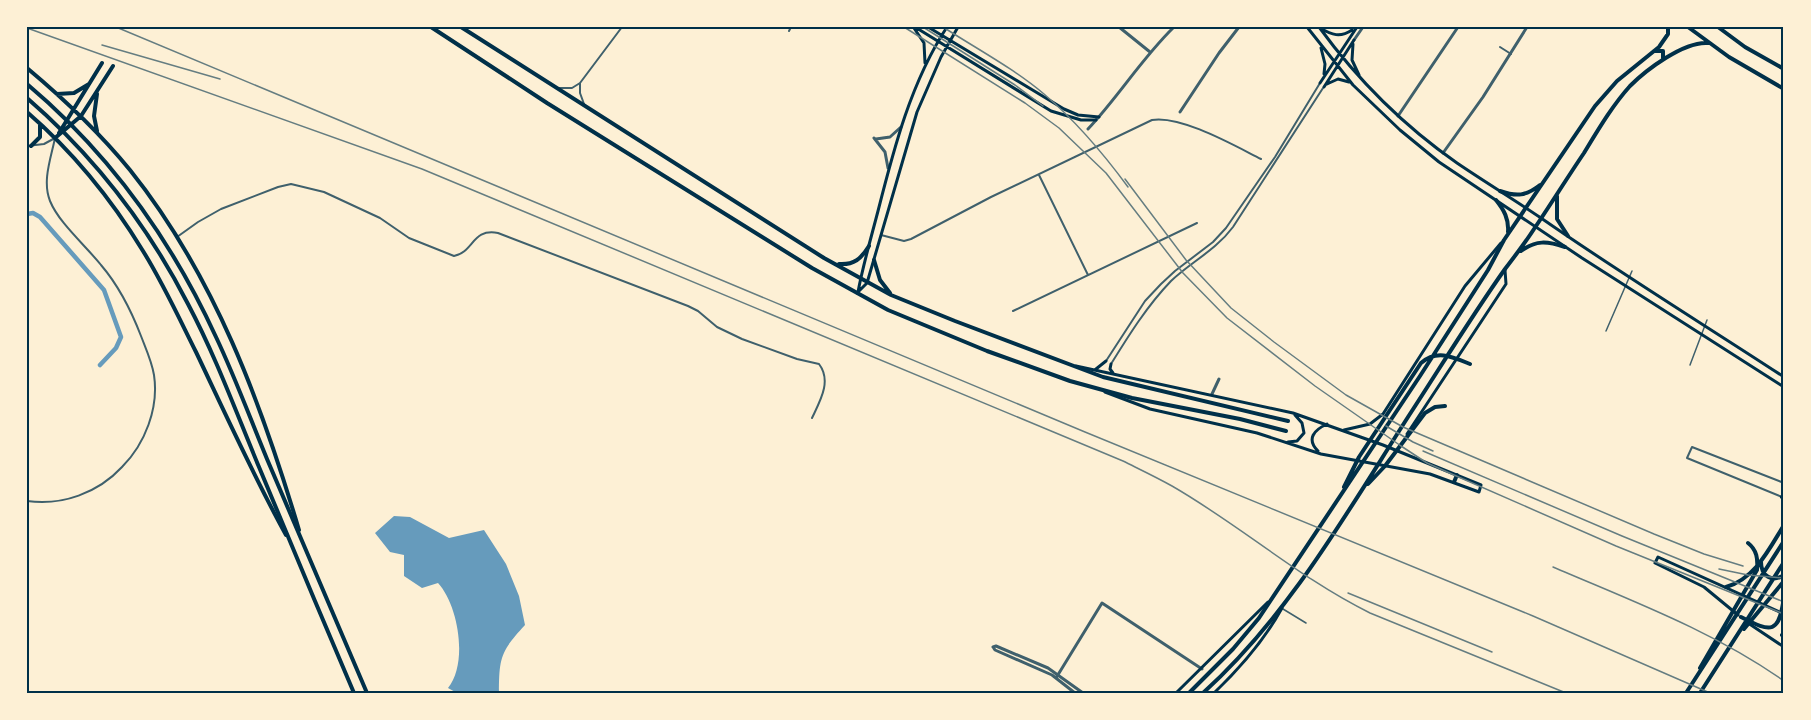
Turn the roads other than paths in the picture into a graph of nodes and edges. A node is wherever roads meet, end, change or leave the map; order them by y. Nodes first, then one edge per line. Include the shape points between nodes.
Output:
1 (431, 27) edge
2 (622, 27) edge
3 (791, 27) edge
4 (914, 27) edge
5 (928, 27) edge
6 (946, 27) edge
7 (958, 27) edge
8 (1119, 27) edge
9 (1174, 27) edge
10 (1239, 27) edge
11 (1307, 27) edge
12 (1319, 27) edge
13 (1356, 27) edge
14 (1363, 27) edge
15 (1458, 27) edge
16 (1527, 27) edge
17 (1668, 27) edge
18 (1688, 27) edge
19 (1718, 27) edge
20 (462, 28) edge
21 (789, 31) dead end
22 (942, 35) junction
23 (1316, 39) junction
24 (1354, 39) junction
25 (950, 40) junction
26 (938, 41) junction
27 (1708, 43) junction
28 (946, 46) junction
29 (1500, 48) dead end
30 (1150, 52) junction
31 (1653, 52) junction
32 (1339, 54) junction
33 (1511, 54) junction
34 (1342, 58) junction
35 (1333, 62) junction
36 (1658, 62) junction
37 (102, 63) dead end
38 (113, 66) dead end
39 (1337, 66) junction
40 (27, 68) edge
41 (924, 69) junction
42 (1784, 69) edge
43 (1362, 80) junction
44 (580, 83) junction
45 (1320, 83) junction
46 (27, 84) edge
47 (89, 84) junction
48 (1352, 84) junction
49 (1324, 87) junction
50 (556, 88) junction
51 (1784, 89) edge
52 (56, 93) junction
53 (97, 93) junction
54 (27, 98) edge
55 (587, 108) junction
56 (75, 110) junction
57 (27, 112) edge
58 (1180, 112) dead end
59 (81, 116) junction
60 (1398, 116) junction
61 (1097, 119) junction
62 (39, 123) junction
63 (903, 124) junction
64 (1088, 129) dead end
65 (100, 137) junction
66 (56, 138) junction
67 (29, 146) edge
68 (1443, 153) junction
69 (1262, 159) dead end
70 (887, 174) junction
71 (1038, 175) junction
72 (1547, 178) junction
73 (1500, 191) junction
74 (1557, 194) junction
75 (1496, 200) junction
76 (1526, 208) junction
77 (1521, 217) junction
78 (1541, 218) junction
79 (1197, 224) dead end
80 (1536, 227) junction
81 (1508, 234) junction
82 (881, 235) junction
83 (1568, 236) junction
84 (177, 237) junction
85 (1504, 240) junction
86 (869, 246) junction
87 (1564, 247) junction
88 (1588, 249) junction
89 (1518, 253) junction
90 (1582, 258) junction
91 (874, 260) junction
92 (836, 264) junction
93 (1505, 268) junction
94 (1632, 271) dead end
95 (1088, 275) junction
96 (860, 279) junction
97 (867, 283) junction
98 (858, 294) junction
99 (893, 296) junction
100 (1013, 311) dead end
101 (1707, 320) dead end
102 (1606, 331) dead end
103 (1106, 361) joint
104 (1060, 362) junction
105 (1111, 364) joint
106 (1470, 364) dead end
107 (1690, 365) dead end
108 (1093, 369) junction
109 (1115, 374) junction
110 (1784, 377) edge
111 (1219, 380) dead end
112 (1784, 387) edge
113 (1095, 388) junction
114 (1212, 394) junction
115 (1445, 406) dead end
116 (1293, 413) junction
117 (812, 418) dead end
118 (1288, 421) dead end
119 (1327, 424) junction
120 (1344, 430) junction
121 (1286, 431) dead end
122 (1284, 442) junction
123 (1321, 454) junction
124 (1410, 456) junction
125 (1456, 476) junction
126 (1454, 482) junction
127 (1784, 483) edge
128 (1359, 494) junction
129 (1783, 497) edge
130 (27, 501) edge
131 (1337, 501) junction
132 (1784, 525) edge
133 (301, 539) junction
134 (1784, 541) edge
135 (1748, 543) dead end
136 (293, 549) junction
137 (1762, 559) junction
138 (1784, 562) edge
139 (1784, 575) edge
140 (1784, 581) edge
141 (1726, 587) junction
142 (1274, 597) junction
143 (1784, 597) edge
144 (1283, 606) junction
145 (1783, 614) edge
146 (1741, 617) junction
147 (1306, 623) dead end
148 (1784, 646) edge
149 (1725, 654) junction
150 (1202, 669) junction
151 (1058, 674) junction
152 (1056, 678) junction
153 (1690, 686) junction
154 (354, 693) edge
155 (366, 693) edge
156 (1075, 693) edge
157 (1083, 693) edge
158 (1176, 693) edge
159 (1189, 693) edge
160 (1203, 693) edge
161 (1215, 693) edge
162 (1686, 693) edge
163 (1700, 693) edge

1 - 98 main road
2 - 44 street
3 - 21 street
4 - 26 main road
4 - 41 main road via 924,43
5 - 22 main road
6 - 22 main road
7 - 25 main road
8 - 30 street
9 - 30 street
10 - 58 street
11 - 23 main road
12 - 13 main road via 1338,36
12 - 32 main road
13 - 32 main road
14 - 24 street
15 - 60 street
16 - 33 street
17 - 31 main road via 1665,39
18 - 27 main road
19 - 42 main road
20 - 50 main road
22 - 25 main road
22 - 26 main road
23 - 35 main road
23 - 45 main road via 1325,64
24 - 34 main road
24 - 43 main road via 1352,60
25 - 28 main road
25 - 61 main road via 1064,109
26 - 28 main road
26 - 41 main road
27 - 36 main road via 1699,43
27 - 51 main road
28 - 61 main road via 1051,111 1081,120
28 - 82 main road via 917,112
29 - 33 street
30 - 61 street
31 - 36 main road via 1664,53
31 - 72 main road via 1605,94
32 - 34 main road
32 - 35 main road
33 - 68 street
34 - 39 main road
34 - 43 main road
35 - 39 main road
35 - 45 main road
36 - 74 main road via 1614,106
37 - 47 main road
38 - 53 main road
39 - 48 main road
39 - 49 main road
40 - 52 main road
41 - 63 main road
43 - 60 main road
44 - 50 street
44 - 55 street
45 - 103 street via 1275,158 1226,228 1161,284
46 - 133 main road via 105,160 147,213 193,291 227,361
47 - 52 main road via 74,93
47 - 56 main road
48 - 49 main road via 1338,79
48 - 75 main road via 1419,147
49 - 105 street via 1229,233 1152,301
50 - 55 main road
52 - 56 main road
53 - 59 main road
53 - 65 main road via 94,116
54 - 136 main road via 97,167 151,239 210,348
55 - 92 main road
56 - 59 main road
56 - 66 main road
57 - 62 main road
59 - 65 main road
59 - 66 main road
60 - 68 main road
61 - 64 street
62 - 66 main road
62 - 67 main road via 40,137
63 - 70 main road
63 - 70 street via 890,136 874,138 885,152
65 - 84 main road via 146,190
66 - 67 street
66 - 130 street via 46,183 49,198 56,213 104,268 126,302 150,359 155,392 146,433 115,475 70,499
66 - 136 main road via 144,252
68 - 73 main road
69 - 71 street via 1176,121 1157,119
70 - 86 main road
71 - 82 street via 907,240
71 - 95 street
72 - 73 main road via 1524,195
72 - 76 main road
73 - 76 main road
74 - 78 main road
74 - 83 main road via 1557,219
75 - 77 main road
75 - 81 main road via 1507,218
76 - 77 main road
76 - 78 main road
77 - 80 main road
77 - 81 main road
78 - 80 main road
78 - 83 main road
79 - 95 street
80 - 87 main road
80 - 89 main road
81 - 85 main road
82 - 91 main road
83 - 88 main road
84 - 117 street via 210,215 284,185 324,192 449,255 461,254 483,233 493,232 688,306 742,339 819,364 825,373 825,386
84 - 133 main road via 210,292 243,365
85 - 120 main road via 1465,286 1383,414 1370,424
85 - 131 main road
86 - 92 main road via 856,262
86 - 96 main road
87 - 89 main road via 1543,241
87 - 90 main road
88 - 90 main road
88 - 110 main road
89 - 93 main road
90 - 112 main road
91 - 97 main road
91 - 99 main road via 880,280
92 - 96 main road
93 - 124 main road via 1506,284 1404,440 1402,447
93 - 128 main road
94 - 102 street
95 - 100 street
96 - 97 main road
96 - 98 main road
97 - 98 main road
97 - 99 main road
98 - 113 main road via 987,351
99 - 104 main road
101 - 107 street
103 - 108 main road
104 - 108 main road
104 - 118 main road via 1103,378
105 - 109 main road
106 - 131 main road via 1441,355 1421,363 1359,457
108 - 109 main road
109 - 114 main road
111 - 114 street
113 - 121 main road
113 - 122 main road via 1150,409
114 - 116 main road
115 - 128 main road via 1425,413
116 - 119 main road
116 - 122 main road via 1302,423 1304,433 1297,441
119 - 120 main road
119 - 123 main road via 1312,435 1313,446
120 - 124 main road
122 - 123 main road
123 - 126 main road
124 - 125 main road
125 - 126 main road
125 - 126 main road via 1481,485 1479,492
127 - 129 street via 1692,447 1687,458
128 - 144 main road
131 - 142 main road
132 - 137 main road
133 - 155 main road
134 - 153 main road
135 - 153 main road via 1757,556 1756,570
136 - 154 main road
137 - 139 main road via 1761,570 1766,576 1776,579
137 - 141 main road via 1744,580
138 - 149 main road
140 - 149 main road
141 - 145 main road
141 - 146 main road via 1658,557 1655,563 1704,587
142 - 150 main road
142 - 159 main road via 1233,649
143 - 145 main road
144 - 147 street
144 - 160 main road
144 - 161 main road via 1252,654
145 - 146 main road via 1775,626 1767,629
146 - 148 main road
149 - 163 main road
150 - 151 street via 1102,603
150 - 158 main road
151 - 152 street
151 - 152 street via 1028,658 993,647
151 - 157 street
152 - 156 street
153 - 162 main road

